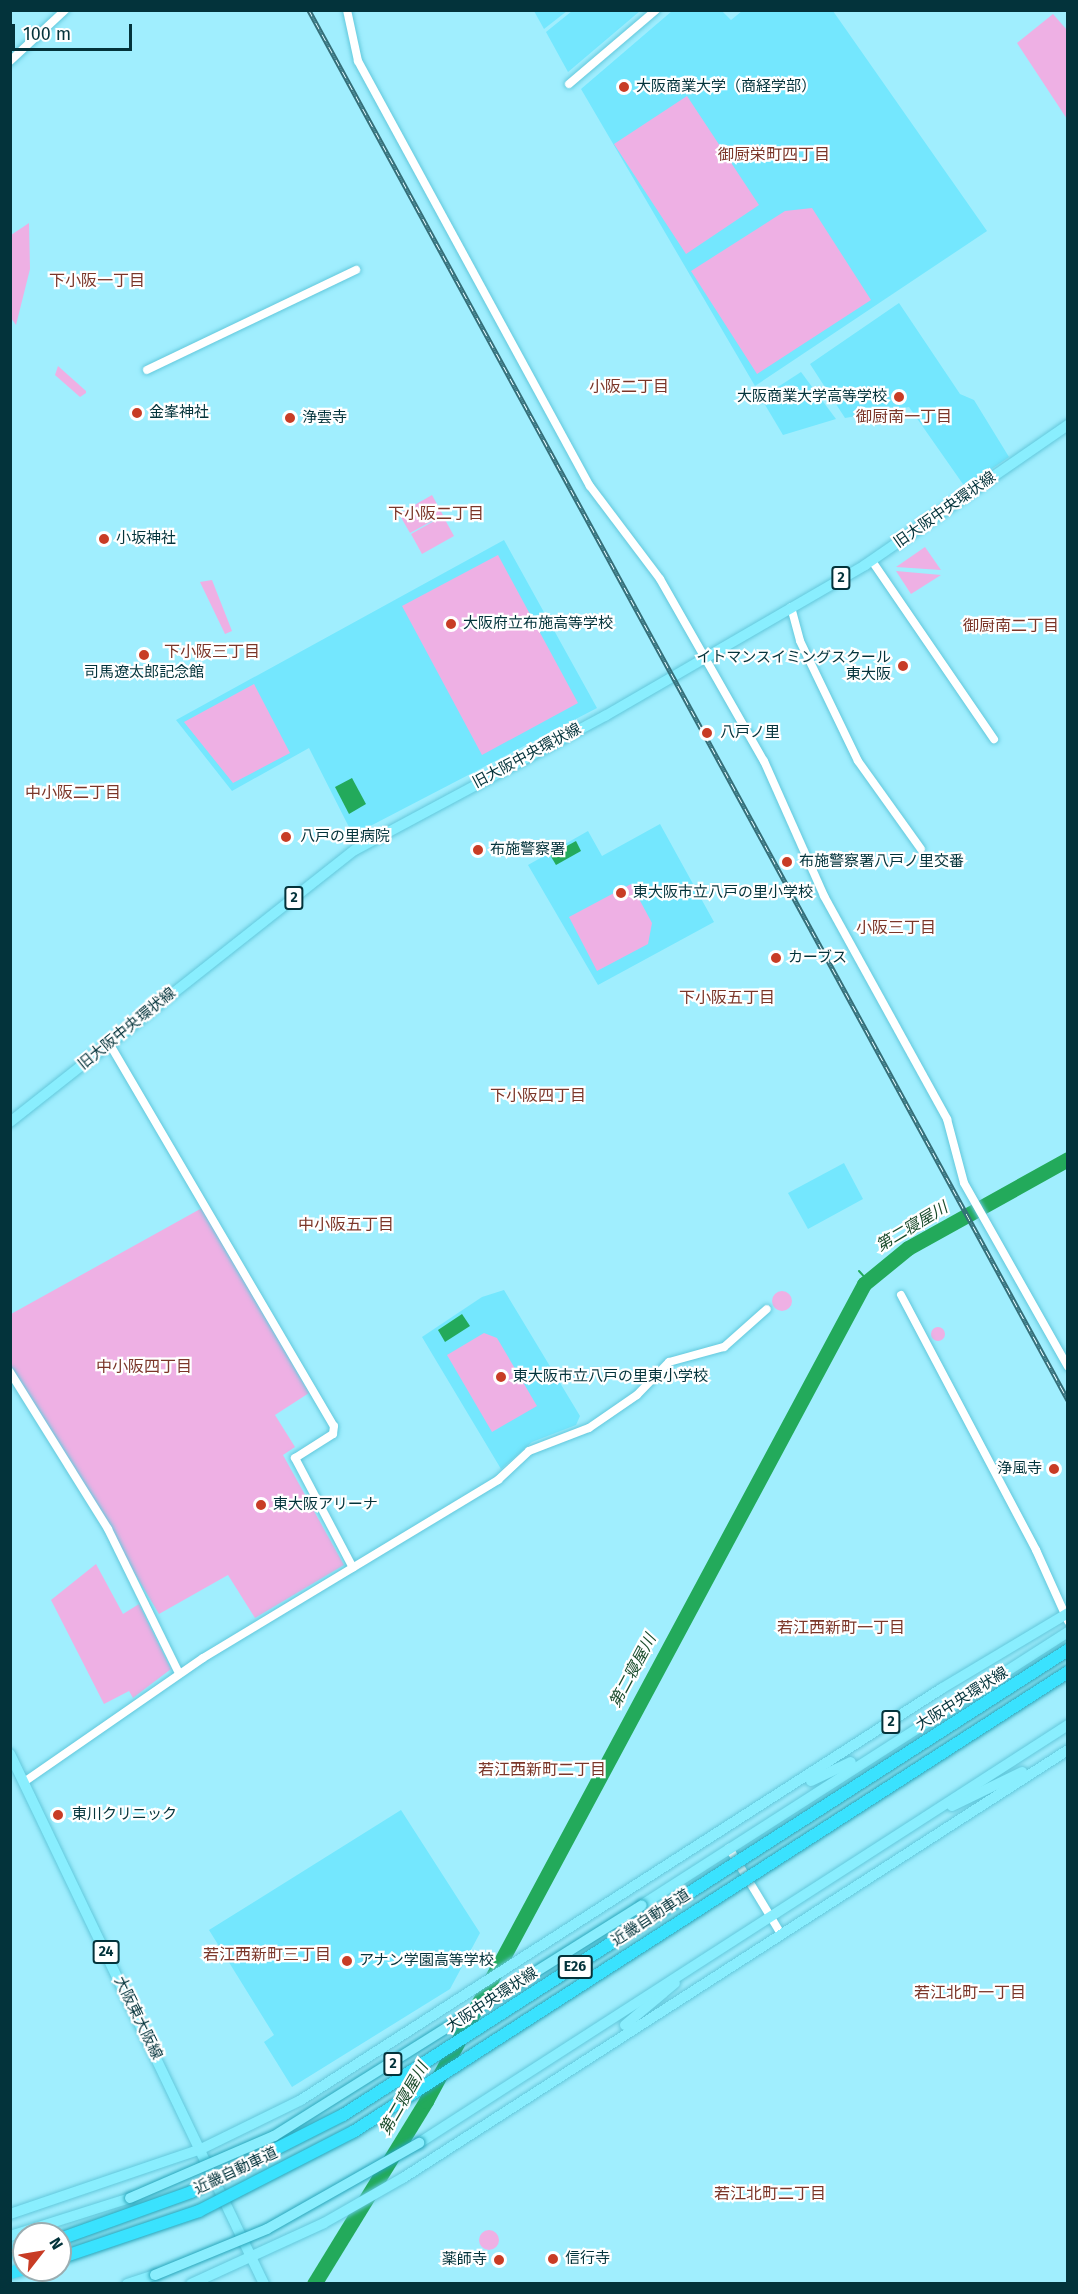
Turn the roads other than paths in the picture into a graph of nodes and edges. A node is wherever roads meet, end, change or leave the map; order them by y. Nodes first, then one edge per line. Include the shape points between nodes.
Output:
1 (65, 10) edge
2 (347, 10) edge
3 (656, 10) edge
4 (10, 61) edge
5 (569, 84) dead end
6 (356, 270) dead end
7 (147, 370) dead end
8 (1068, 425) edge
9 (872, 561) junction
10 (791, 607) junction
11 (705, 656) junction
12 (994, 740) dead end
13 (921, 849) dead end
14 (109, 1043) junction
15 (10, 1122) edge
16 (901, 1295) dead end
17 (767, 1309) dead end
18 (1068, 1367) edge
19 (10, 1372) edge
20 (353, 1568) junction
21 (1066, 1616) edge
22 (1068, 1632) edge
23 (1068, 1650) edge
24 (1068, 1672) edge
25 (179, 1673) junction
26 (1068, 1725) edge
27 (891, 1743) junction
28 (1065, 1751) edge
29 (10, 1754) edge
30 (24, 1782) junction
31 (770, 1800) junction
32 (894, 1836) junction
33 (729, 1848) junction
34 (771, 1916) junction
35 (781, 1934) junction
36 (695, 1964) junction
37 (573, 2067) junction
38 (201, 2150) junction
39 (10, 2215) edge
40 (72, 2235) edge
41 (10, 2236) edge
42 (72, 2254) edge
43 (252, 2257) junction
44 (127, 2283) edge
45 (191, 2283) edge
46 (264, 2283) edge

1 - 4 street
2 - 11 street via 358,61 590,486 660,579
3 - 5 street
6 - 7 street
8 - 9 main road, 旧大阪中央環状線 / 2
9 - 10 main road, 旧大阪中央環状線 / 2
9 - 12 street
10 - 11 main road, 旧大阪中央環状線 / 2
10 - 13 street via 800,641 858,761
11 - 14 main road, 旧大阪中央環状線 / 2 via 355,850
11 - 18 street via 781,793 824,896 947,1119 964,1183
14 - 15 main road, 旧大阪中央環状線 / 2
14 - 20 street via 334,1426 333,1434 296,1458
16 - 21 street via 1036,1550
17 - 20 street via 730,1343 669,1362 637,1395 589,1428 529,1451 498,1480
19 - 25 street via 108,1529
20 - 25 street
21 - 31 main road, 2
22 - 27 main road, 大阪中央環状線 / 2
23 - 40 highway, 近畿自動車道 / E26, bridge via 334,2120 191,2192
24 - 42 highway, 近畿自動車道 / E26, bridge via 353,2132 199,2211
25 - 30 street
26 - 32 main road
27 - 31 main road
27 - 33 main road, 大阪中央環状線 / 2
28 - 32 main road
28 - 35 main road
29 - 30 main road, 大阪東大阪線 / 24
30 - 38 main road, 大阪東大阪線 / 24
31 - 38 main road, 2 via 302,2100
32 - 34 main road
33 - 34 street
33 - 41 main road, 大阪中央環状線 / 2, bridge via 274,2136 130,2198
34 - 35 street
34 - 36 main road
35 - 37 main road
36 - 37 main road
36 - 44 main road, bridge via 419,2143 267,2229
37 - 43 main road via 403,2178 324,2223
38 - 39 main road, 2
38 - 43 main road, 大阪東大阪線 / 24
43 - 45 main road
43 - 46 main road, 大阪東大阪線 / 24

